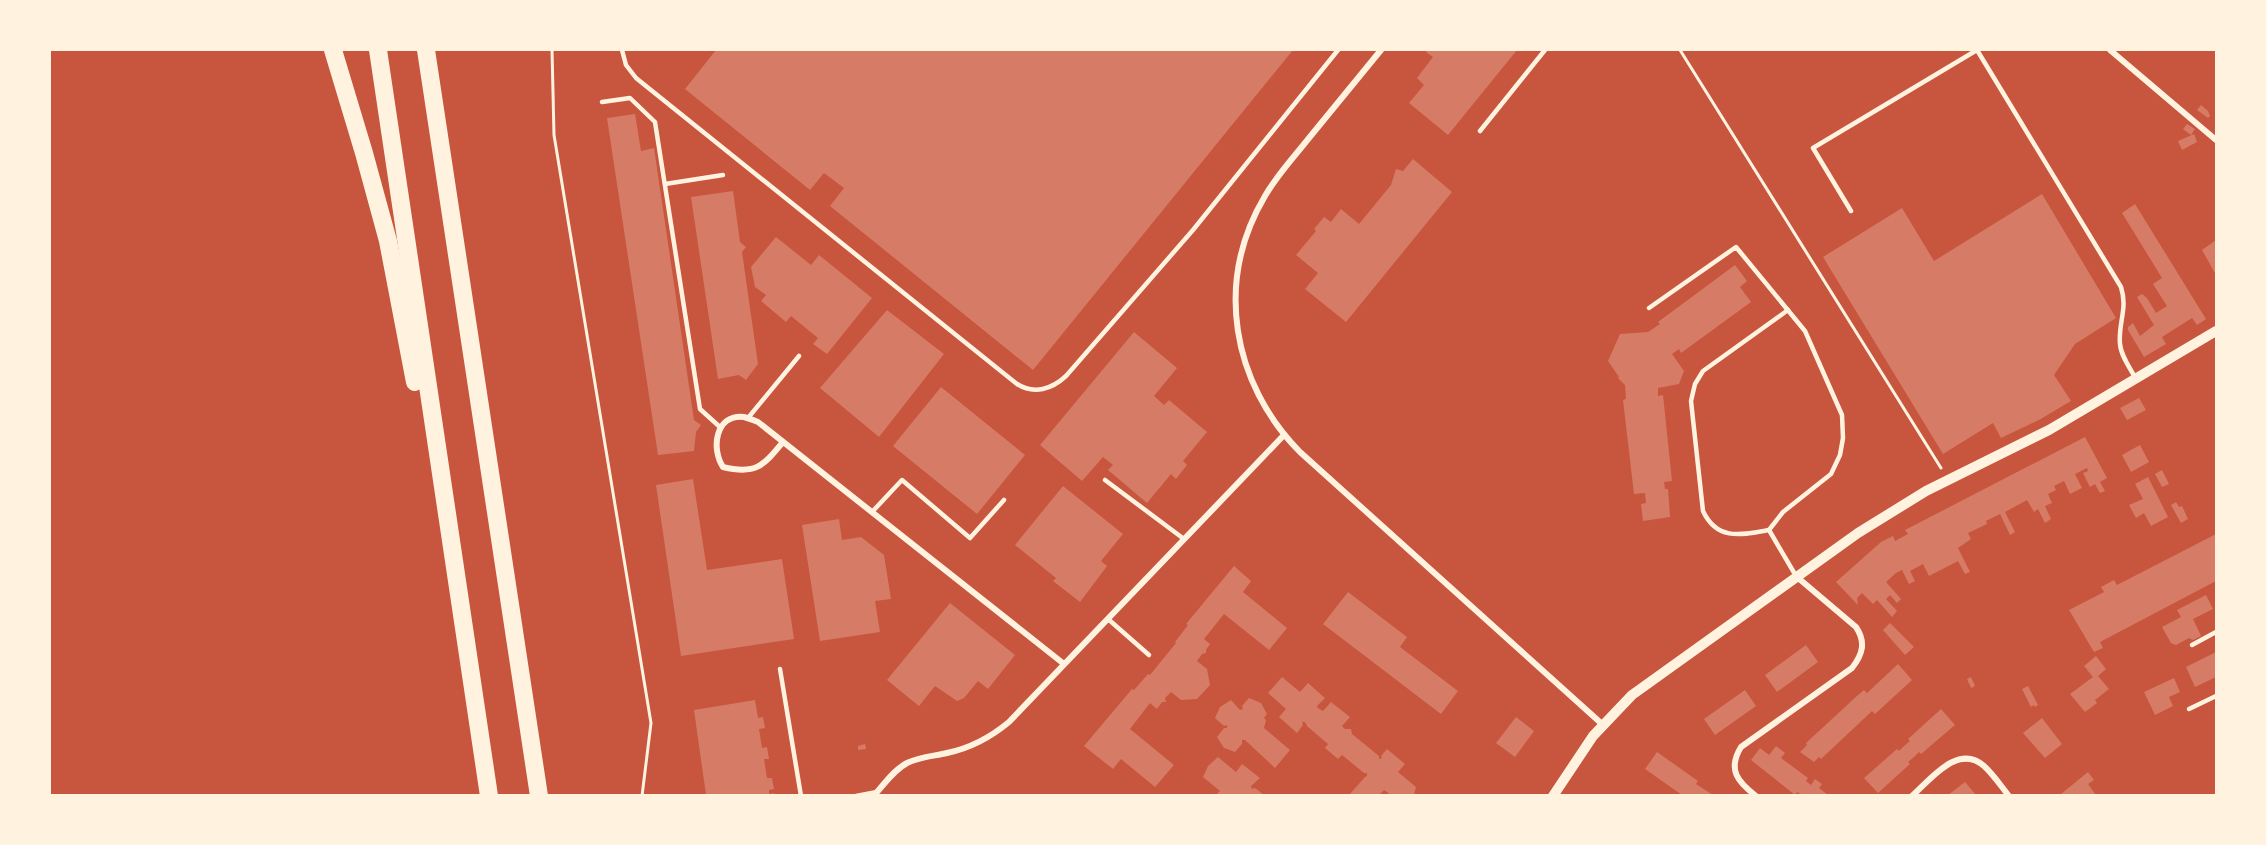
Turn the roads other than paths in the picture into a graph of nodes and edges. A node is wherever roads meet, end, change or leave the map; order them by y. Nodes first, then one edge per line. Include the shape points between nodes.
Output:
1 (333, 50) edge
2 (378, 50) edge
3 (426, 50) edge
4 (622, 50) edge
5 (1338, 50) edge
6 (1381, 50) edge
7 (1545, 50) edge
8 (1977, 50) edge
9 (2110, 50) edge
10 (602, 102) dead end
11 (1480, 131) dead end
12 (2217, 140) edge
13 (723, 175) dead end
14 (665, 184) junction
15 (1851, 212) dead end
16 (1649, 308) dead end
17 (1788, 310) junction
18 (2217, 331) edge
19 (800, 356) dead end
20 (2136, 379) junction
21 (748, 418) junction
22 (721, 428) junction
23 (1284, 435) junction
24 (783, 442) junction
25 (1105, 480) dead end
26 (1004, 500) dead end
27 (872, 512) junction
28 (1769, 530) junction
29 (1184, 539) junction
30 (456, 574) junction
31 (1797, 577) junction
32 (1108, 619) junction
33 (2217, 632) edge
34 (2192, 645) dead end
35 (1149, 655) dead end
36 (1064, 664) junction
37 (780, 669) dead end
38 (2217, 696) edge
39 (2189, 709) dead end
40 (1602, 724) junction
41 (877, 792) joint
42 (489, 795) edge
43 (539, 795) edge
44 (801, 795) edge
45 (856, 795) edge
46 (1553, 795) edge
47 (1756, 795) edge
48 (1912, 795) edge
49 (2008, 795) edge

1 - 30 highway via 391,252
2 - 30 highway
3 - 43 highway
4 - 5 lane via 626,65 636,78 1017,384 1032,390 1048,388 1066,376 1193,230
6 - 23 street via 1272,185 1244,243 1236,302 1241,349 1261,401
7 - 11 lane
8 - 15 lane via 1813,148
8 - 20 lane via 2121,287 2124,303 2120,349
9 - 12 street
10 - 14 lane via 630,98 655,122
13 - 14 lane
14 - 22 lane via 700,409
16 - 17 lane via 1736,247
17 - 28 lane via 1805,331 1835,397 1842,415 1843,438 1831,474 1783,512
17 - 28 lane via 1703,371 1691,401 1703,511 1708,522 1716,530 1730,533
18 - 20 street
19 - 21 lane
20 - 31 street via 2049,430 1947,479 1885,515
21 - 22 street via 729,420
21 - 24 street
22 - 24 street via 715,443 723,467 753,470 764,465
23 - 29 street
23 - 40 street
24 - 27 street
25 - 29 lane
26 - 27 lane via 970,538 902,480
27 - 36 street
28 - 31 lane
29 - 32 street
30 - 42 highway
31 - 40 street via 1651,680
31 - 47 street via 1856,627 1863,647 1852,668 1741,747 1734,765 1737,776
32 - 35 lane
32 - 36 street
33 - 34 lane
36 - 41 street via 998,731 966,748 915,759 898,769
37 - 44 lane
38 - 39 lane
40 - 46 street
41 - 45 lane
48 - 49 street via 1946,765 1969,758 1986,767

